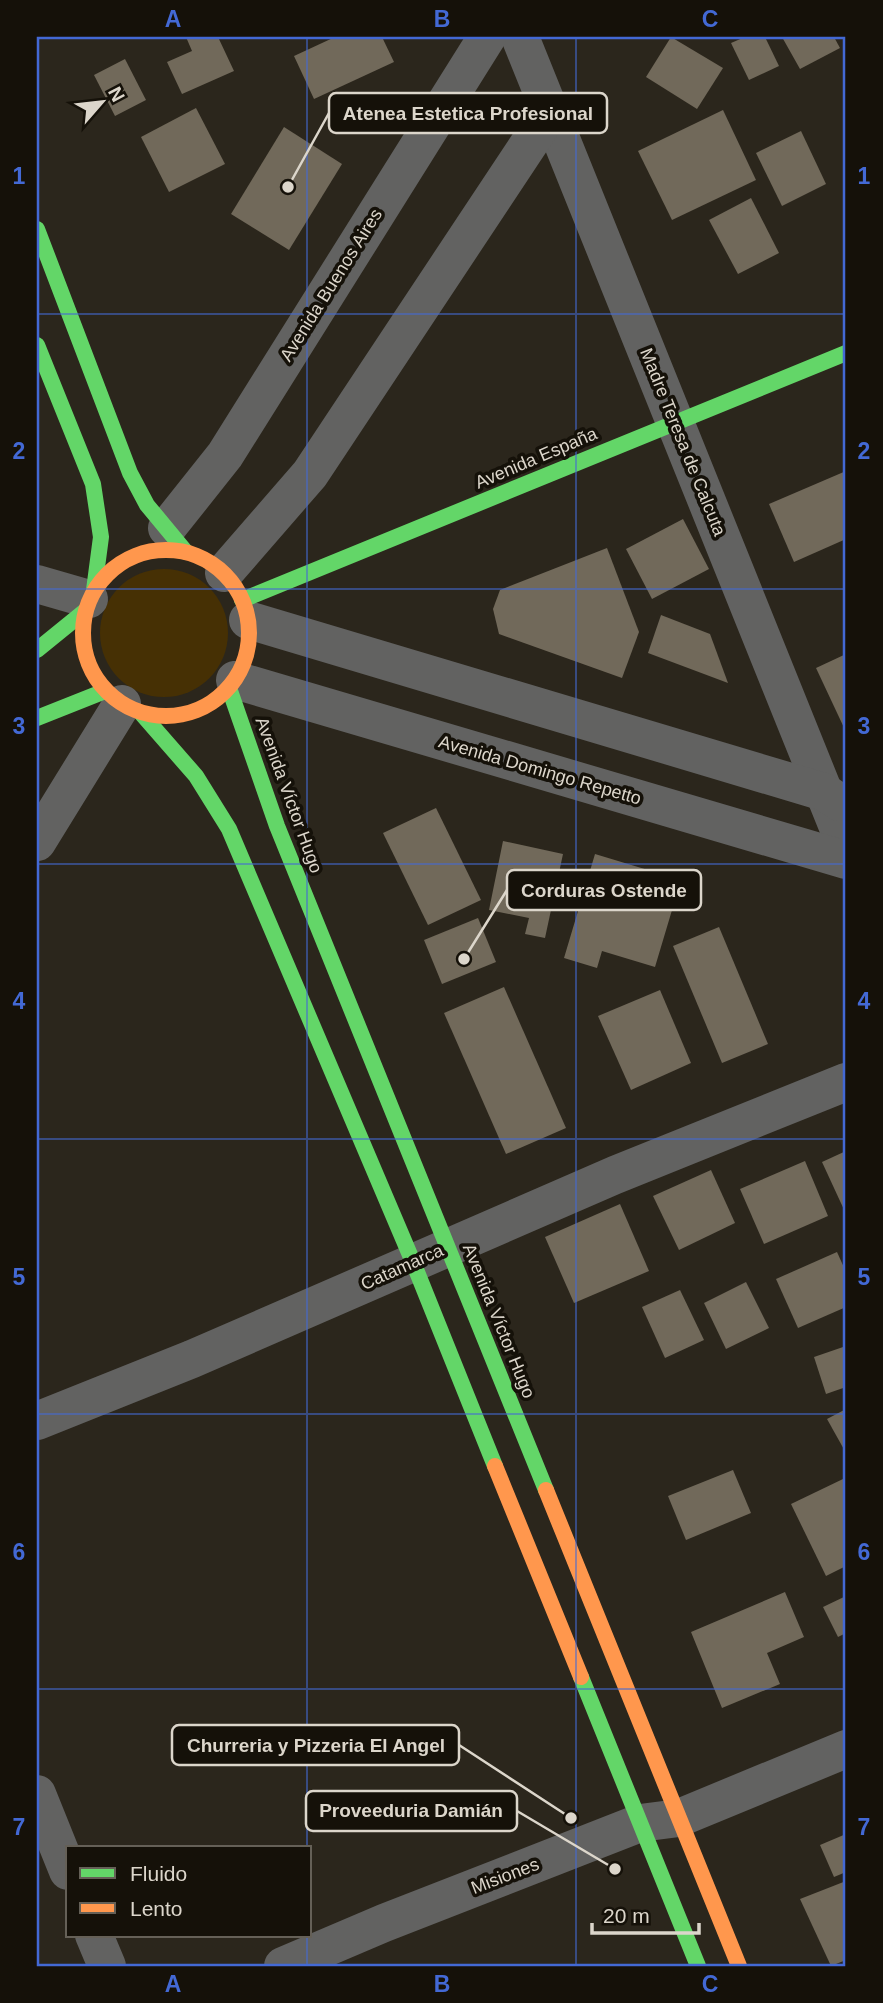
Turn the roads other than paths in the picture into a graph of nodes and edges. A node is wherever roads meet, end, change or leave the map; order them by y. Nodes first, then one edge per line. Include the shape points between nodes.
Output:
1 (487, 37) edge
2 (520, 37) edge
3 (550, 112) junction
4 (37, 229) edge
5 (37, 345) edge
6 (846, 353) edge
7 (674, 421) junction
8 (176, 540) junction
9 (37, 584) edge
10 (238, 597) junction
11 (89, 600) junction
12 (37, 650) edge
13 (232, 684) junction
14 (123, 703) junction
15 (37, 719) edge
16 (835, 799) edge
17 (37, 842) edge
18 (846, 847) edge
19 (846, 860) edge
20 (846, 1082) edge
21 (448, 1247) junction
22 (413, 1262) junction
23 (37, 1421) edge
24 (846, 1749) edge
25 (37, 1794) edge
26 (679, 1818) junction
27 (640, 1823) junction
28 (66, 1866) edge
29 (95, 1937) edge
30 (107, 1966) edge
31 (283, 1966) edge
32 (698, 1966) edge
33 (739, 1966) edge

1 - 8 street, Avenida Buenos Aires
2 - 3 street, Madre Teresa de Calcuta
3 - 7 street, Madre Teresa de Calcuta
3 - 10 street via 310,474
4 - 8 main road via 130,473 147,505
5 - 11 main road via 93,484 101,537
6 - 7 main road, Avenida España
7 - 10 main road, Avenida España
7 - 16 street, Madre Teresa de Calcuta
8 - 10 main road via 206,560
8 - 11 main road via 165,549 124,560 107,573
9 - 11 street
10 - 13 main road via 246,652
10 - 16 street
11 - 12 main road
11 - 14 main road via 82,632 85,653 93,673
13 - 14 main road via 211,704 189,714 165,717
13 - 19 street, Avenida Domingo Repetto
13 - 21 main road, Avenida Víctor Hugo via 277,826
14 - 15 main road
14 - 17 street
14 - 22 main road via 196,776 229,829
16 - 18 street, Madre Teresa de Calcuta
20 - 21 street, Catamarca
21 - 22 street, Catamarca
21 - 26 main road, Avenida Víctor Hugo
22 - 23 street, Catamarca
22 - 27 main road
24 - 26 street, Misiones
25 - 28 street
26 - 27 street, Misiones
26 - 33 main road, Avenida Víctor Hugo
27 - 31 street, Misiones
27 - 32 main road
29 - 30 street

